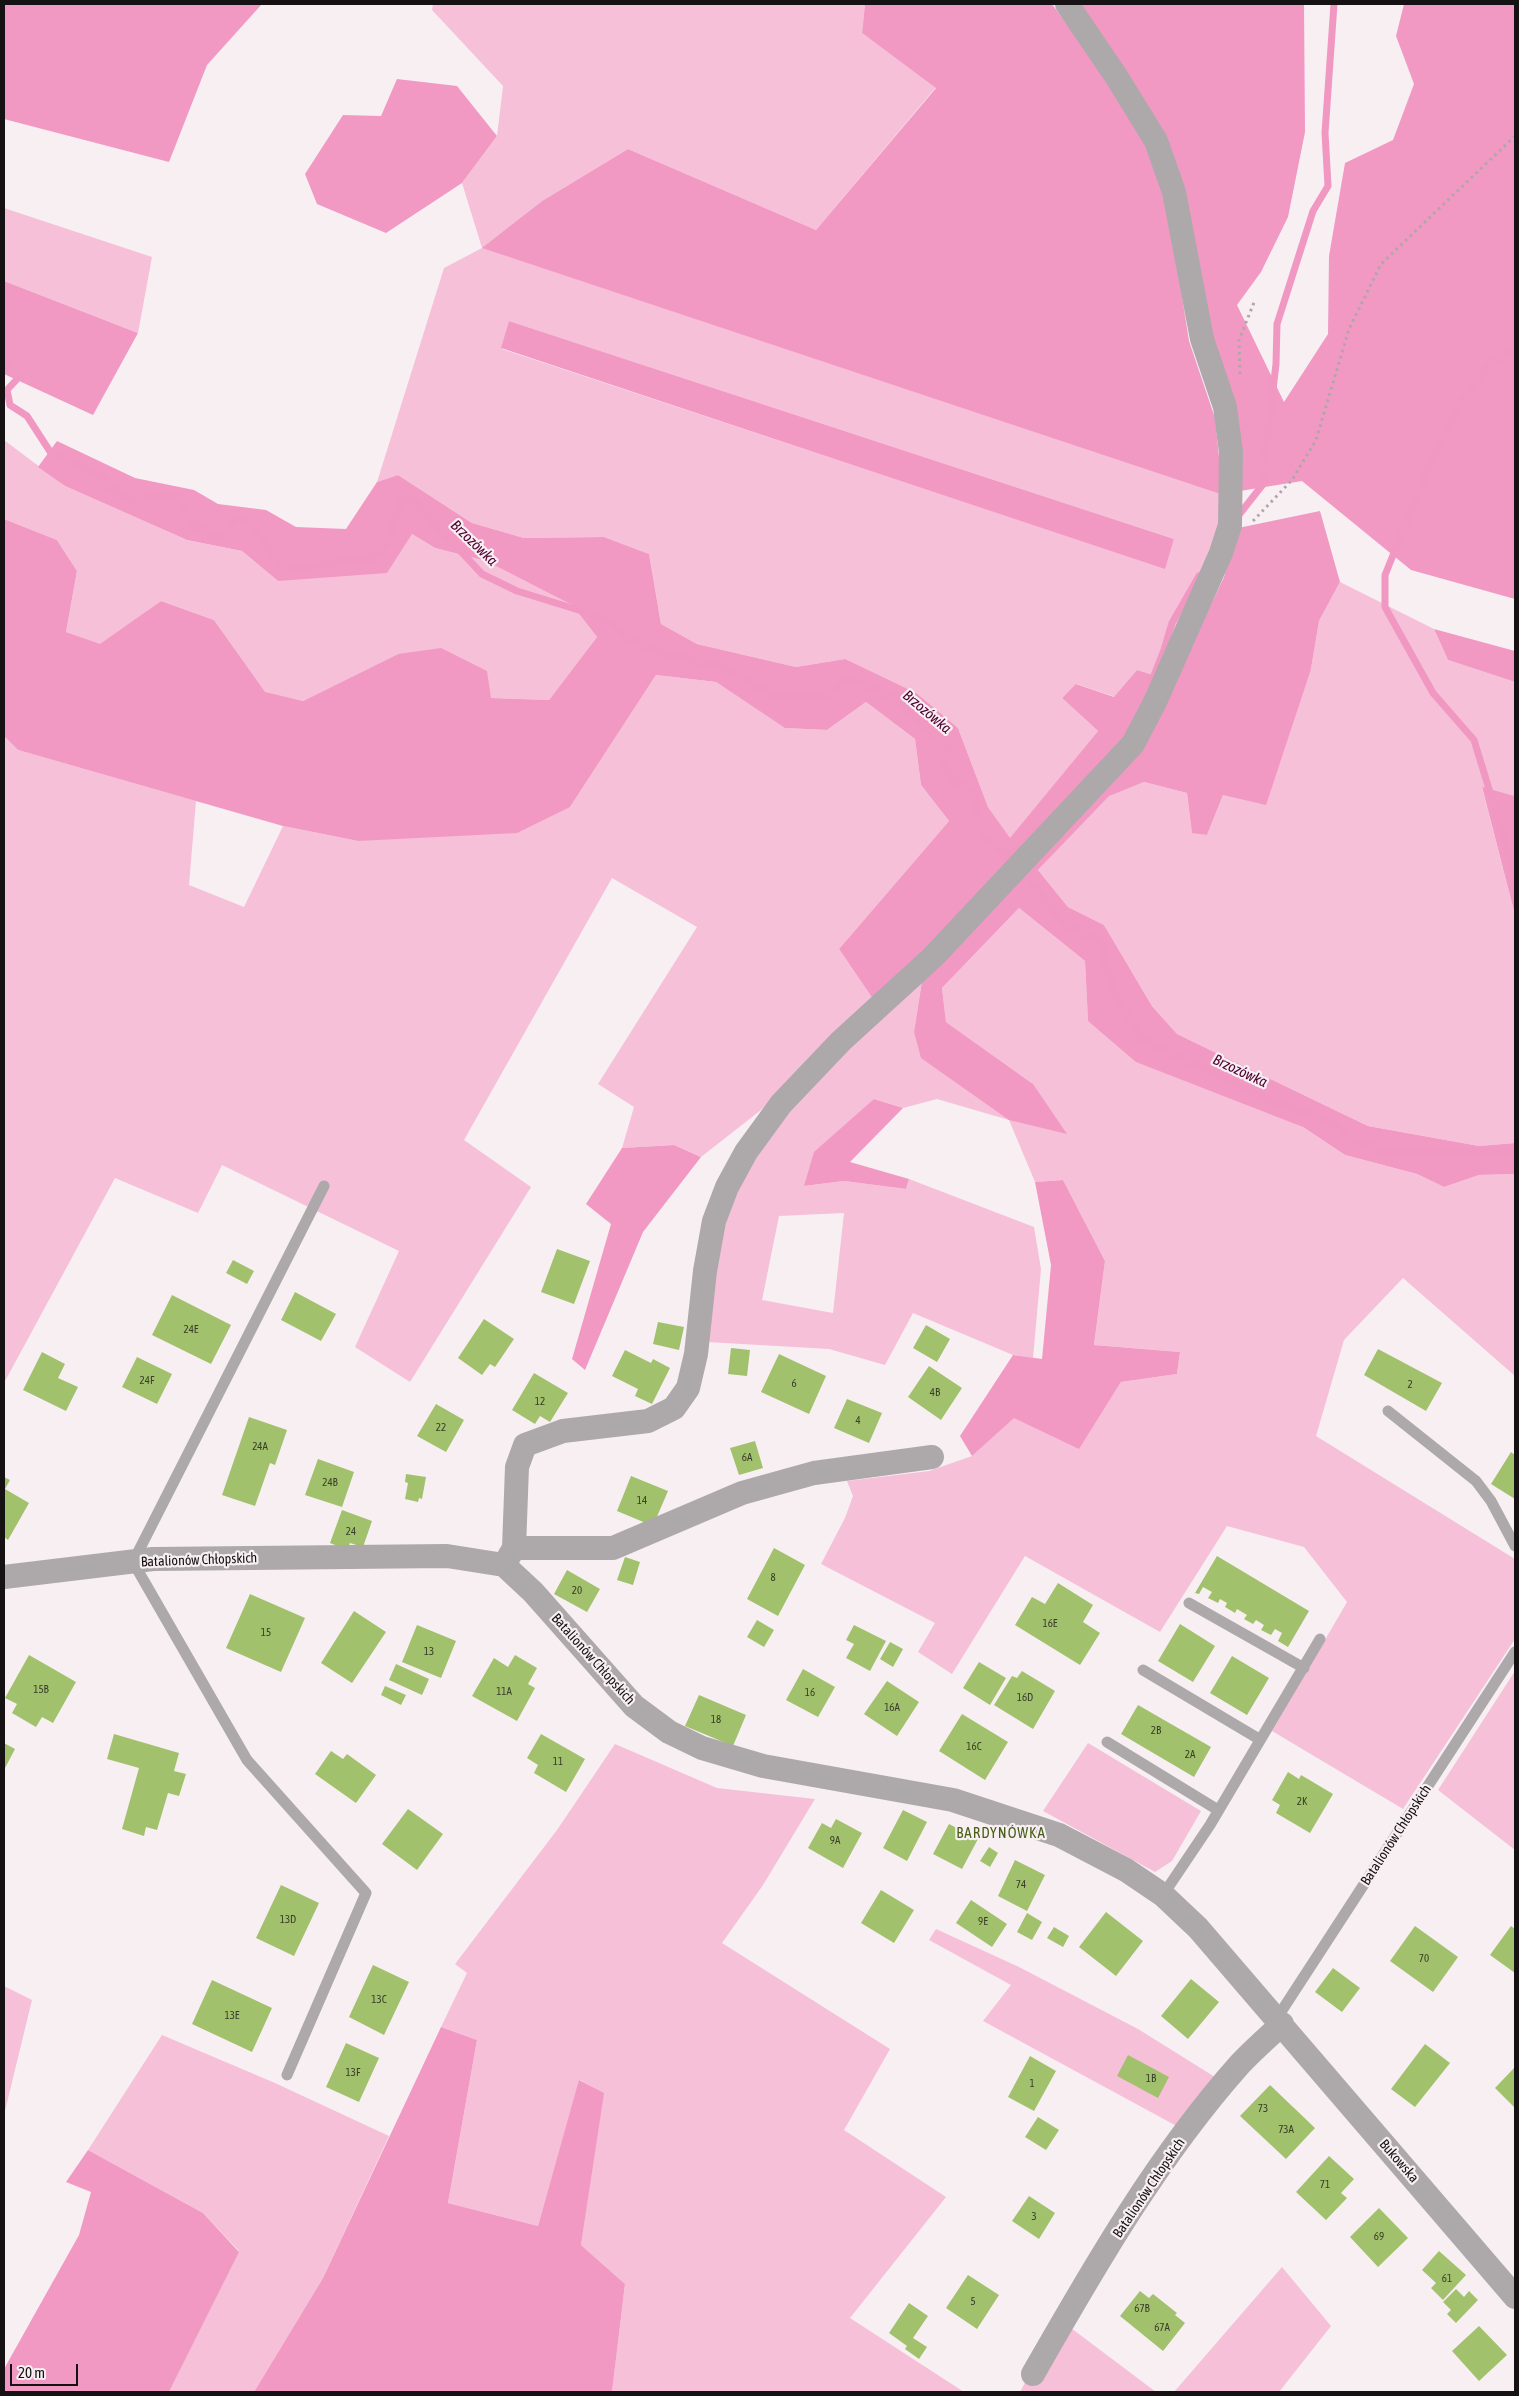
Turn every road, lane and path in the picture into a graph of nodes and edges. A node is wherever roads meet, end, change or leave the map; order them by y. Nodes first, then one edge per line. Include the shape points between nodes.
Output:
1 (1067, 4) edge
2 (1515, 136) edge
3 (1254, 300) dead end
4 (1225, 407) junction
5 (1247, 526) dead end
6 (324, 1186) dead end
7 (1388, 1412) dead end
8 (932, 1457) dead end
9 (1515, 1546) edge
10 (509, 1556) junction
11 (133, 1562) junction
12 (4, 1577) edge
13 (1189, 1603) dead end
14 (1320, 1639) dead end
15 (1515, 1652) edge
16 (1304, 1668) junction
17 (1143, 1670) dead end
18 (1260, 1739) junction
19 (1107, 1742) dead end
20 (1218, 1810) junction
21 (1163, 1895) junction
22 (1279, 2021) junction
23 (287, 2075) dead end
24 (1515, 2298) edge
25 (1033, 2374) dead end

1 - 4 street via 1156,141 1174,192 1202,339
2 - 5 path via 1381,264 1349,329 1316,440 1292,480
3 - 4 path via 1239,340 1240,401
4 - 10 street via 1231,452 1230,525 1221,553 1133,744 933,957 841,1041 781,1104 746,1152 727,1187 714,1221 696,1354 688,1388 674,1408 648,1421 563,1431 525,1445 517,1466
6 - 11 lane
7 - 9 lane via 1476,1481 1491,1501
8 - 10 street via 814,1473 742,1493 613,1548
10 - 11 street, Batalionów Chłopskich via 153,1559
10 - 21 street, Batalionów Chłopskich via 533,1592 634,1706 669,1732 702,1748 763,1766 953,1800 1001,1815 1059,1835 1126,1870
11 - 12 street, Batalionów Chłopskich
11 - 23 lane via 247,1760 366,1893
13 - 16 lane
14 - 16 lane
15 - 22 lane, Batalionów Chłopskich
16 - 18 lane
17 - 18 lane
18 - 20 lane
19 - 20 lane
20 - 21 lane
21 - 22 street, Batalionów Chłopskich via 1198,1928
22 - 24 street, Bukowska
22 - 25 street, Batalionów Chłopskich via 1190,2127 1109,2246

